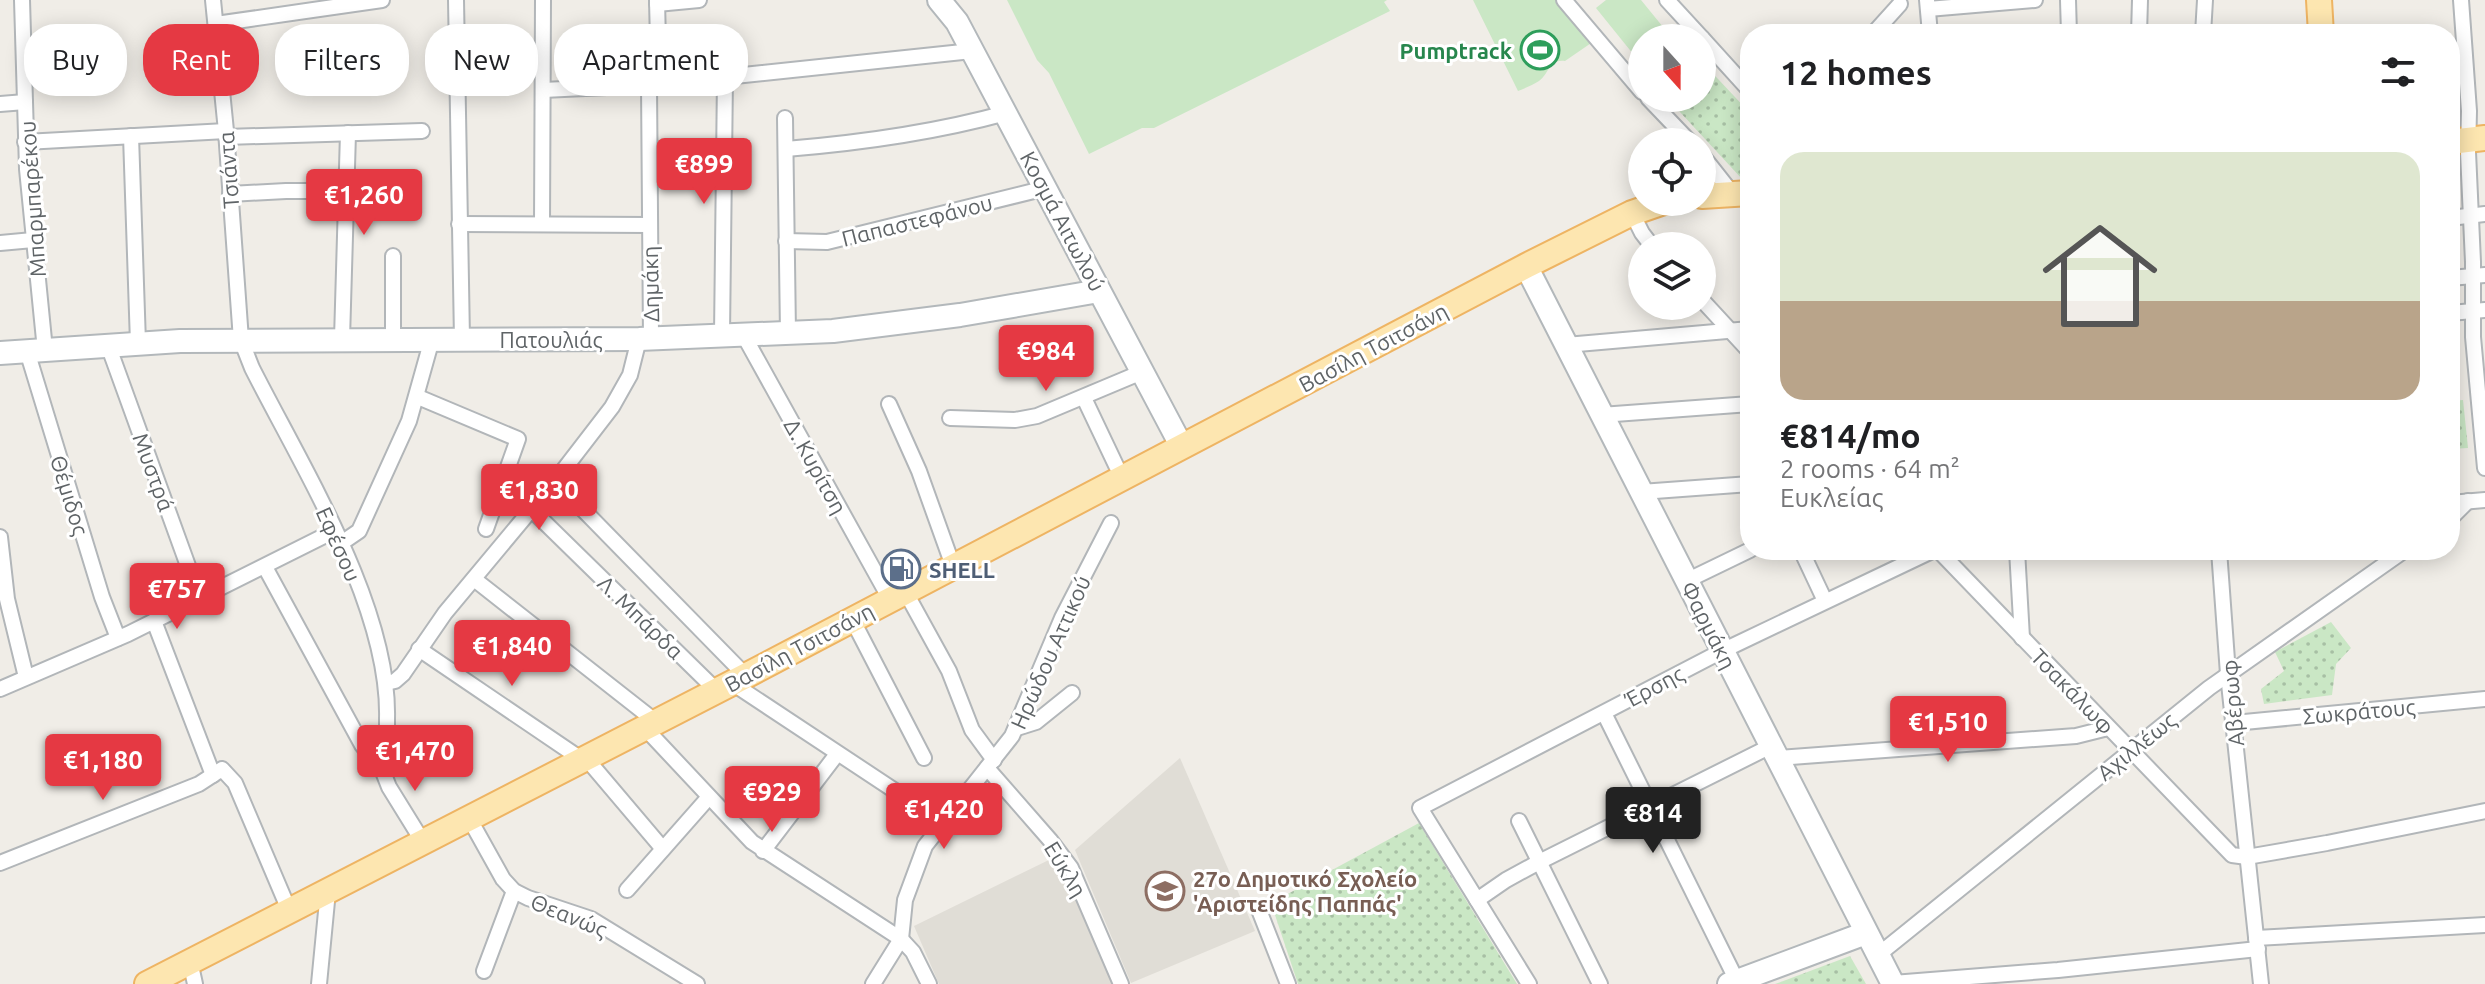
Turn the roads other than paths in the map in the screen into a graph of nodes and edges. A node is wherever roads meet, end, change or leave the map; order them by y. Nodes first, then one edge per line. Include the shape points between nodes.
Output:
1 (22, 0) edge
2 (213, 0) edge
3 (382, 0) edge
4 (456, 0) edge
5 (543, 0) edge
6 (699, 0) edge
7 (939, 0) edge
8 (1564, 0) edge
9 (1667, 0) edge
10 (2035, 0) edge
11 (2068, 0) edge
12 (2140, 0) edge
13 (2205, 0) edge
14 (2319, 0) edge
15 (2461, 0) edge
16 (657, 2) edge
17 (1900, 4) dead end
18 (1928, 5) edge
19 (216, 24) joint
20 (656, 24) edge
21 (1689, 24) edge
22 (1882, 24) edge
23 (2069, 24) edge
24 (2139, 24) edge
25 (2204, 24) edge
26 (2320, 24) edge
27 (972, 51) junction
28 (1716, 53) edge
29 (748, 75) edge
30 (1628, 75) edge
31 (1740, 80) edge
32 (554, 89) edge
33 (543, 90) junction
34 (223, 96) edge
35 (654, 96) edge
36 (726, 96) edge
37 (25, 102) junction
38 (0, 104) edge
39 (1661, 112) edge
40 (1006, 113) junction
41 (785, 118) dead end
42 (1677, 128) edge
43 (422, 131) dead end
44 (348, 133) junction
45 (226, 134) junction
46 (131, 136) junction
47 (2468, 140) edge
48 (25, 142) junction
49 (786, 149) junction
50 (1716, 169) edge
51 (1046, 188) junction
52 (346, 191) junction
53 (1740, 192) edge
54 (1740, 193) edge
55 (230, 194) junction
56 (1716, 195) edge
57 (2478, 214) edge
58 (1628, 215) edge
59 (459, 224) junction
60 (542, 224) junction
61 (650, 225) junction
62 (33, 240) junction
63 (786, 241) junction
64 (0, 243) edge
65 (393, 256) dead end
66 (1526, 266) junction
67 (2479, 276) edge
68 (1099, 291) junction
69 (2479, 310) edge
70 (1716, 316) edge
71 (1740, 329) edge
72 (1729, 330) junction
73 (788, 333) junction
74 (732, 334) junction
75 (645, 338) junction
76 (342, 339) junction
77 (393, 339) junction
78 (432, 339) junction
79 (462, 339) junction
80 (241, 340) junction
81 (1740, 342) edge
82 (138, 343) junction
83 (108, 345) junction
84 (1566, 345) junction
85 (36, 350) junction
86 (0, 353) edge
87 (1142, 372) junction
88 (418, 397) junction
89 (1084, 398) junction
90 (2482, 403) edge
91 (889, 404) dead end
92 (1740, 405) edge
93 (1601, 415) junction
94 (950, 418) dead end
95 (1182, 447) junction
96 (2485, 468) edge
97 (1122, 478) junction
98 (555, 481) junction
99 (1740, 485) edge
100 (1641, 492) junction
101 (2485, 500) edge
102 (2468, 501) junction
103 (2460, 502) edge
104 (2460, 509) edge
105 (532, 510) junction
106 (1111, 523) dead end
107 (486, 529) dead end
108 (0, 537) edge
109 (337, 537) junction
110 (1740, 555) edge
111 (1806, 560) edge
112 (1914, 560) edge
113 (1946, 560) edge
114 (2018, 560) edge
115 (2220, 560) edge
116 (2391, 560) edge
117 (953, 566) junction
118 (265, 567) junction
119 (474, 579) junction
120 (1686, 581) junction
121 (898, 595) junction
122 (200, 599) junction
123 (1825, 601) junction
124 (852, 619) junction
125 (154, 621) junction
126 (118, 638) junction
127 (2022, 638) junction
128 (419, 649) junction
129 (1722, 651) junction
130 (2228, 674) junction
131 (26, 677) junction
132 (386, 683) junction
133 (732, 683) junction
134 (0, 689) edge
135 (1072, 693) dead end
136 (2485, 699) edge
137 (1604, 713) junction
138 (2234, 723) junction
139 (650, 724) junction
140 (1017, 728) junction
141 (2108, 728) junction
142 (2130, 750) junction
143 (1774, 752) junction
144 (837, 754) junction
145 (583, 758) junction
146 (924, 758) dead end
147 (378, 759) junction
148 (991, 764) junction
149 (218, 772) junction
150 (709, 797) junction
151 (1650, 807) junction
152 (2485, 811) edge
153 (469, 818) junction
154 (1519, 821) dead end
155 (942, 822) junction
156 (423, 842) junction
157 (663, 849) junction
158 (763, 851) junction
159 (2247, 857) junction
160 (1539, 862) junction
161 (0, 863) edge
162 (627, 890) dead end
163 (328, 891) junction
164 (514, 891) junction
165 (1477, 900) junction
166 (289, 910) junction
167 (1259, 910) dead end
168 (2485, 925) edge
169 (1866, 933) junction
170 (901, 939) junction
171 (2257, 943) junction
172 (1878, 955) junction
173 (484, 971) dead end
174 (192, 973) edge
175 (1733, 982) edge
176 (147, 984) edge
177 (319, 984) edge
178 (697, 984) edge
179 (873, 984) edge
180 (929, 984) edge
181 (1121, 984) edge
182 (1288, 984) edge
183 (1529, 984) edge
184 (1600, 984) edge
185 (1893, 984) edge
186 (2261, 984) edge

1 - 37 street, Μπαρμπαρέκου
2 - 19 street, Τσιάντα
3 - 19 street
4 - 59 street
5 - 33 street
6 - 16 street
7 - 27 street, Κοσμά Αιτωλού
8 - 30 street
9 - 21 street
10 - 18 street
11 - 23 street
12 - 24 street
13 - 25 street
14 - 26 main road
15 - 47 street
16 - 20 street, Δημάκη
17 - 22 street
27 - 29 street
27 - 40 street, Κοσμά Αιτωλού
28 - 31 street
32 - 33 street
33 - 60 street
34 - 45 street, Τσιάντα
35 - 61 street, Δημάκη
36 - 74 street
37 - 38 street
37 - 48 street, Μπαρμπαρέκου
39 - 42 street
40 - 49 street via 923,132
40 - 51 street, Κοσμά Αιτωλού
41 - 49 street
43 - 44 street
44 - 45 street
44 - 52 street
45 - 46 street
45 - 55 street, Τσιάντα
46 - 48 street
46 - 82 street
47 - 57 street
48 - 62 street, Μπαρμπαρέκου
49 - 63 street
50 - 53 street
51 - 63 street, Παπαστεφάνου via 827,242
51 - 68 street, Κοσμά Αιτωλού
52 - 55 street
52 - 76 street
54 - 56 main road
55 - 80 street, Τσιάντα
57 - 67 street
58 - 66 main road, Βασίλη Τσιτσάνη
59 - 60 street
59 - 79 street
60 - 61 street
61 - 75 street, Δημάκη
62 - 64 street
62 - 85 street, Μπαρμπαρέκου
63 - 73 street
65 - 77 street
66 - 84 street, Φαρμάκη
66 - 95 main road, Βασίλη Τσιτσάνη
67 - 69 street
68 - 73 street, Πατουλιάς via 924,321
68 - 87 street, Κοσμά Αιτωλού
69 - 90 street
70 - 72 street
71 - 72 street
72 - 81 street
72 - 84 street
73 - 74 street, Πατουλιάς
74 - 75 street, Πατουλιάς
74 - 121 street, Δ. Κυρίτση
75 - 79 street, Πατουλιάς
75 - 98 street, Δημάκη via 623,390
76 - 77 street, Πατουλιάς
76 - 80 street, Πατουλιάς
77 - 78 street, Πατουλιάς
78 - 79 street, Πατουλιάς
78 - 88 street
80 - 82 street, Πατουλιάς
80 - 109 street, Εφέσου
82 - 83 street, Πατουλιάς
83 - 85 street, Πατουλιάς
83 - 122 street, Μυστρά
84 - 93 street, Φαρμάκη
85 - 86 street, Πατουλιάς
85 - 126 street, Θέμιδος via 102,597
87 - 89 street
87 - 95 street, Κοσμά Αιτωλού
88 - 107 street via 518,439
88 - 109 street via 359,531
89 - 94 street via 1026,418
89 - 97 street
90 - 96 street
91 - 117 street
92 - 93 street
93 - 100 street, Φαρμάκη
95 - 97 main road, Βασίλη Τσιτσάνη
97 - 117 main road, Βασίλη Τσιτσάνη
98 - 105 street, Δημάκη
98 - 133 street
99 - 100 street
100 - 120 street, Φαρμάκη
101 - 102 street
102 - 103 street
102 - 104 street
105 - 119 street, Δημάκη
105 - 133 street, Λ. Μπάρδα
106 - 140 street, Ηρώδου Αττικού via 1062,618
108 - 131 street
109 - 118 street
109 - 132 street, Εφέσου via 375,635
110 - 120 street
111 - 123 street
112 - 123 street, Έρσης
113 - 127 street, Τσακάλωφ
114 - 127 street
115 - 130 street, Αβέρωφ
116 - 130 street, Αχιλλέως
117 - 121 main road, Βασίλη Τσιτσάνη
118 - 122 street
118 - 147 street via 362,745
119 - 128 street, Δημάκη
119 - 139 street
120 - 129 street, Φαρμάκη
121 - 124 main road, Βασίλη Τσιτσάνη
121 - 148 street, Εύκλη via 943,657
122 - 125 street
123 - 129 street, Έρσης
124 - 133 main road, Βασίλη Τσιτσάνη
124 - 146 street
125 - 126 street
125 - 149 street
126 - 131 street
127 - 141 street, Τσακάλωφ
128 - 132 street, Δημάκη via 401,677
128 - 145 street
129 - 137 street, Έρσης
129 - 143 street, Φαρμάκη
130 - 138 street, Αβέρωφ
130 - 142 street, Αχιλλέως
131 - 134 street
132 - 147 street, Εφέσου via 386,739
133 - 139 main road, Βασίλη Τσιτσάνη
133 - 144 street
135 - 140 street via 1036,722
136 - 138 street, Σωκράτους
137 - 151 street
137 - 165 street, Έρσης via 1420,808
138 - 159 street, Αβέρωφ
139 - 145 main road, Βασίλη Τσιτσάνη
139 - 150 street
140 - 148 street, Ηρώδου Αττικού
141 - 142 street, Τσακάλωφ
141 - 143 street via 2076,736
142 - 159 street, Τσακάλωφ via 2227,852
142 - 172 street, Αχιλλέως
143 - 151 street
143 - 169 street, Φαρμάκη
144 - 155 street
144 - 158 street
145 - 153 main road, Βασίλη Τσιτσάνη
145 - 157 street
147 - 156 street
148 - 155 street, Ηρώδου Αττικού
148 - 181 street, Εύκλη via 1071,868
149 - 161 street
149 - 166 street via 235,783
150 - 157 street
150 - 158 street
151 - 160 street
151 - 175 street
152 - 159 street
153 - 156 main road, Βασίλη Τσιτσάνη
153 - 164 street, Θεανώς
154 - 160 street
155 - 170 street, Ηρώδου Αττικού via 915,868 902,913
156 - 163 main road, Βασίλη Τσιτσάνη
157 - 162 street
158 - 170 street
159 - 171 street, Αβέρωφ
160 - 165 street
160 - 184 street
163 - 166 main road, Βασίλη Τσιτσάνη
163 - 177 street
164 - 173 street
164 - 178 street, Θεανώς via 591,919
165 - 183 street
166 - 174 main road, Βασίλη Τσιτσάνη
167 - 182 street
168 - 171 street
169 - 172 street, Φαρμάκη
169 - 175 street
170 - 179 street, Ηρώδου Αττικού
170 - 180 street
171 - 185 street via 2058,970
171 - 186 street, Αβέρωφ
172 - 185 street, Φαρμάκη
174 - 176 main road, Βασίλη Τσιτσάνη

